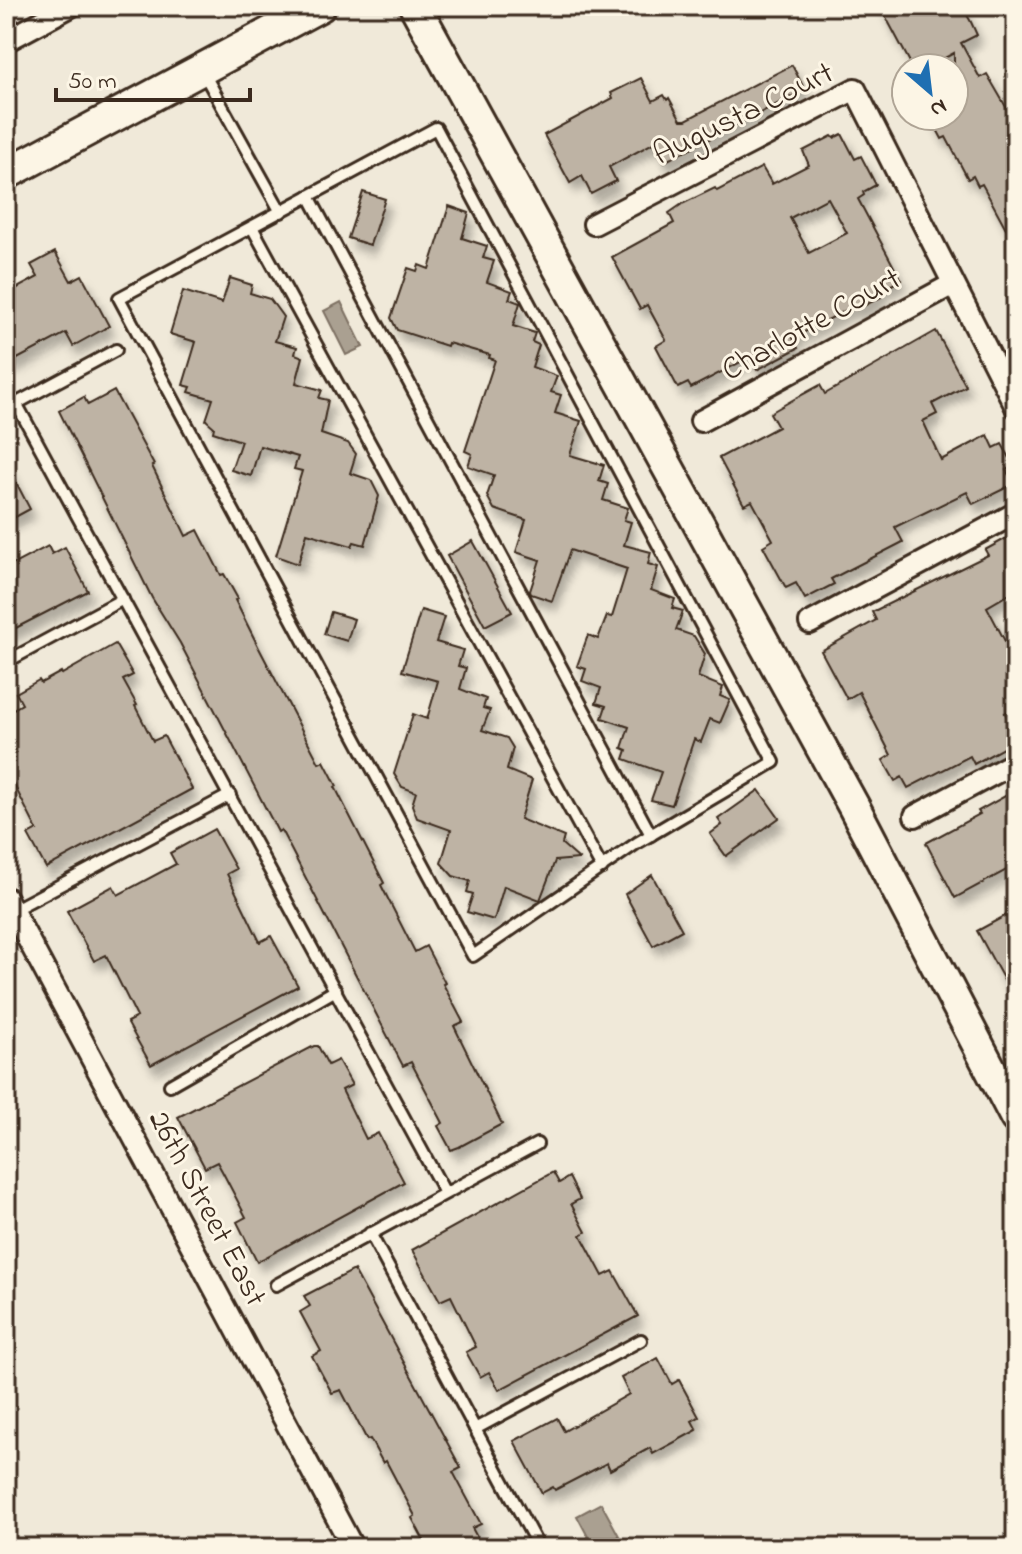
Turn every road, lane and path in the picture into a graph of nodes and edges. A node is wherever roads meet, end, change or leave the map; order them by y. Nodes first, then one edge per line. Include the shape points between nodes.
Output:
1 (71, 6) edge
2 (320, 6) edge
3 (415, 6) edge
4 (6, 41) edge
5 (202, 70) junction
6 (7, 171) edge
7 (309, 196) junction
8 (281, 212) junction
9 (594, 224) dead end
10 (252, 227) junction
11 (953, 284) junction
12 (116, 350) dead end
13 (11, 406) edge
14 (1016, 407) edge
15 (701, 421) dead end
16 (1016, 513) edge
17 (123, 599) junction
18 (810, 623) dead end
19 (6, 662) edge
20 (1016, 762) edge
21 (230, 795) junction
22 (915, 816) dead end
23 (651, 835) junction
24 (602, 868) junction
25 (9, 904) edge
26 (336, 990) junction
27 (170, 1085) dead end
28 (1016, 1118) edge
29 (537, 1144) dead end
30 (445, 1193) junction
31 (370, 1233) junction
32 (276, 1285) dead end
33 (641, 1340) dead end
34 (475, 1429) junction
35 (353, 1548) edge
36 (539, 1548) edge

1 - 4 street
2 - 5 street
3 - 28 street via 854,807
5 - 6 street
5 - 8 lane
7 - 8 lane
7 - 23 lane
7 - 23 lane via 436,128 774,762
8 - 10 lane
9 - 11 street, Augusta Court via 855,89
10 - 24 lane
10 - 24 lane via 119,298 473,956
11 - 14 street
11 - 15 street, Charlotte Court
12 - 13 lane
13 - 17 lane
16 - 18 street
17 - 19 lane
17 - 21 lane
20 - 22 street
21 - 25 lane
21 - 26 lane
23 - 24 lane
25 - 35 street, 26th Street East
26 - 27 lane
26 - 30 lane
29 - 30 lane
30 - 31 lane
31 - 32 lane
31 - 34 lane
33 - 34 lane
34 - 36 lane

